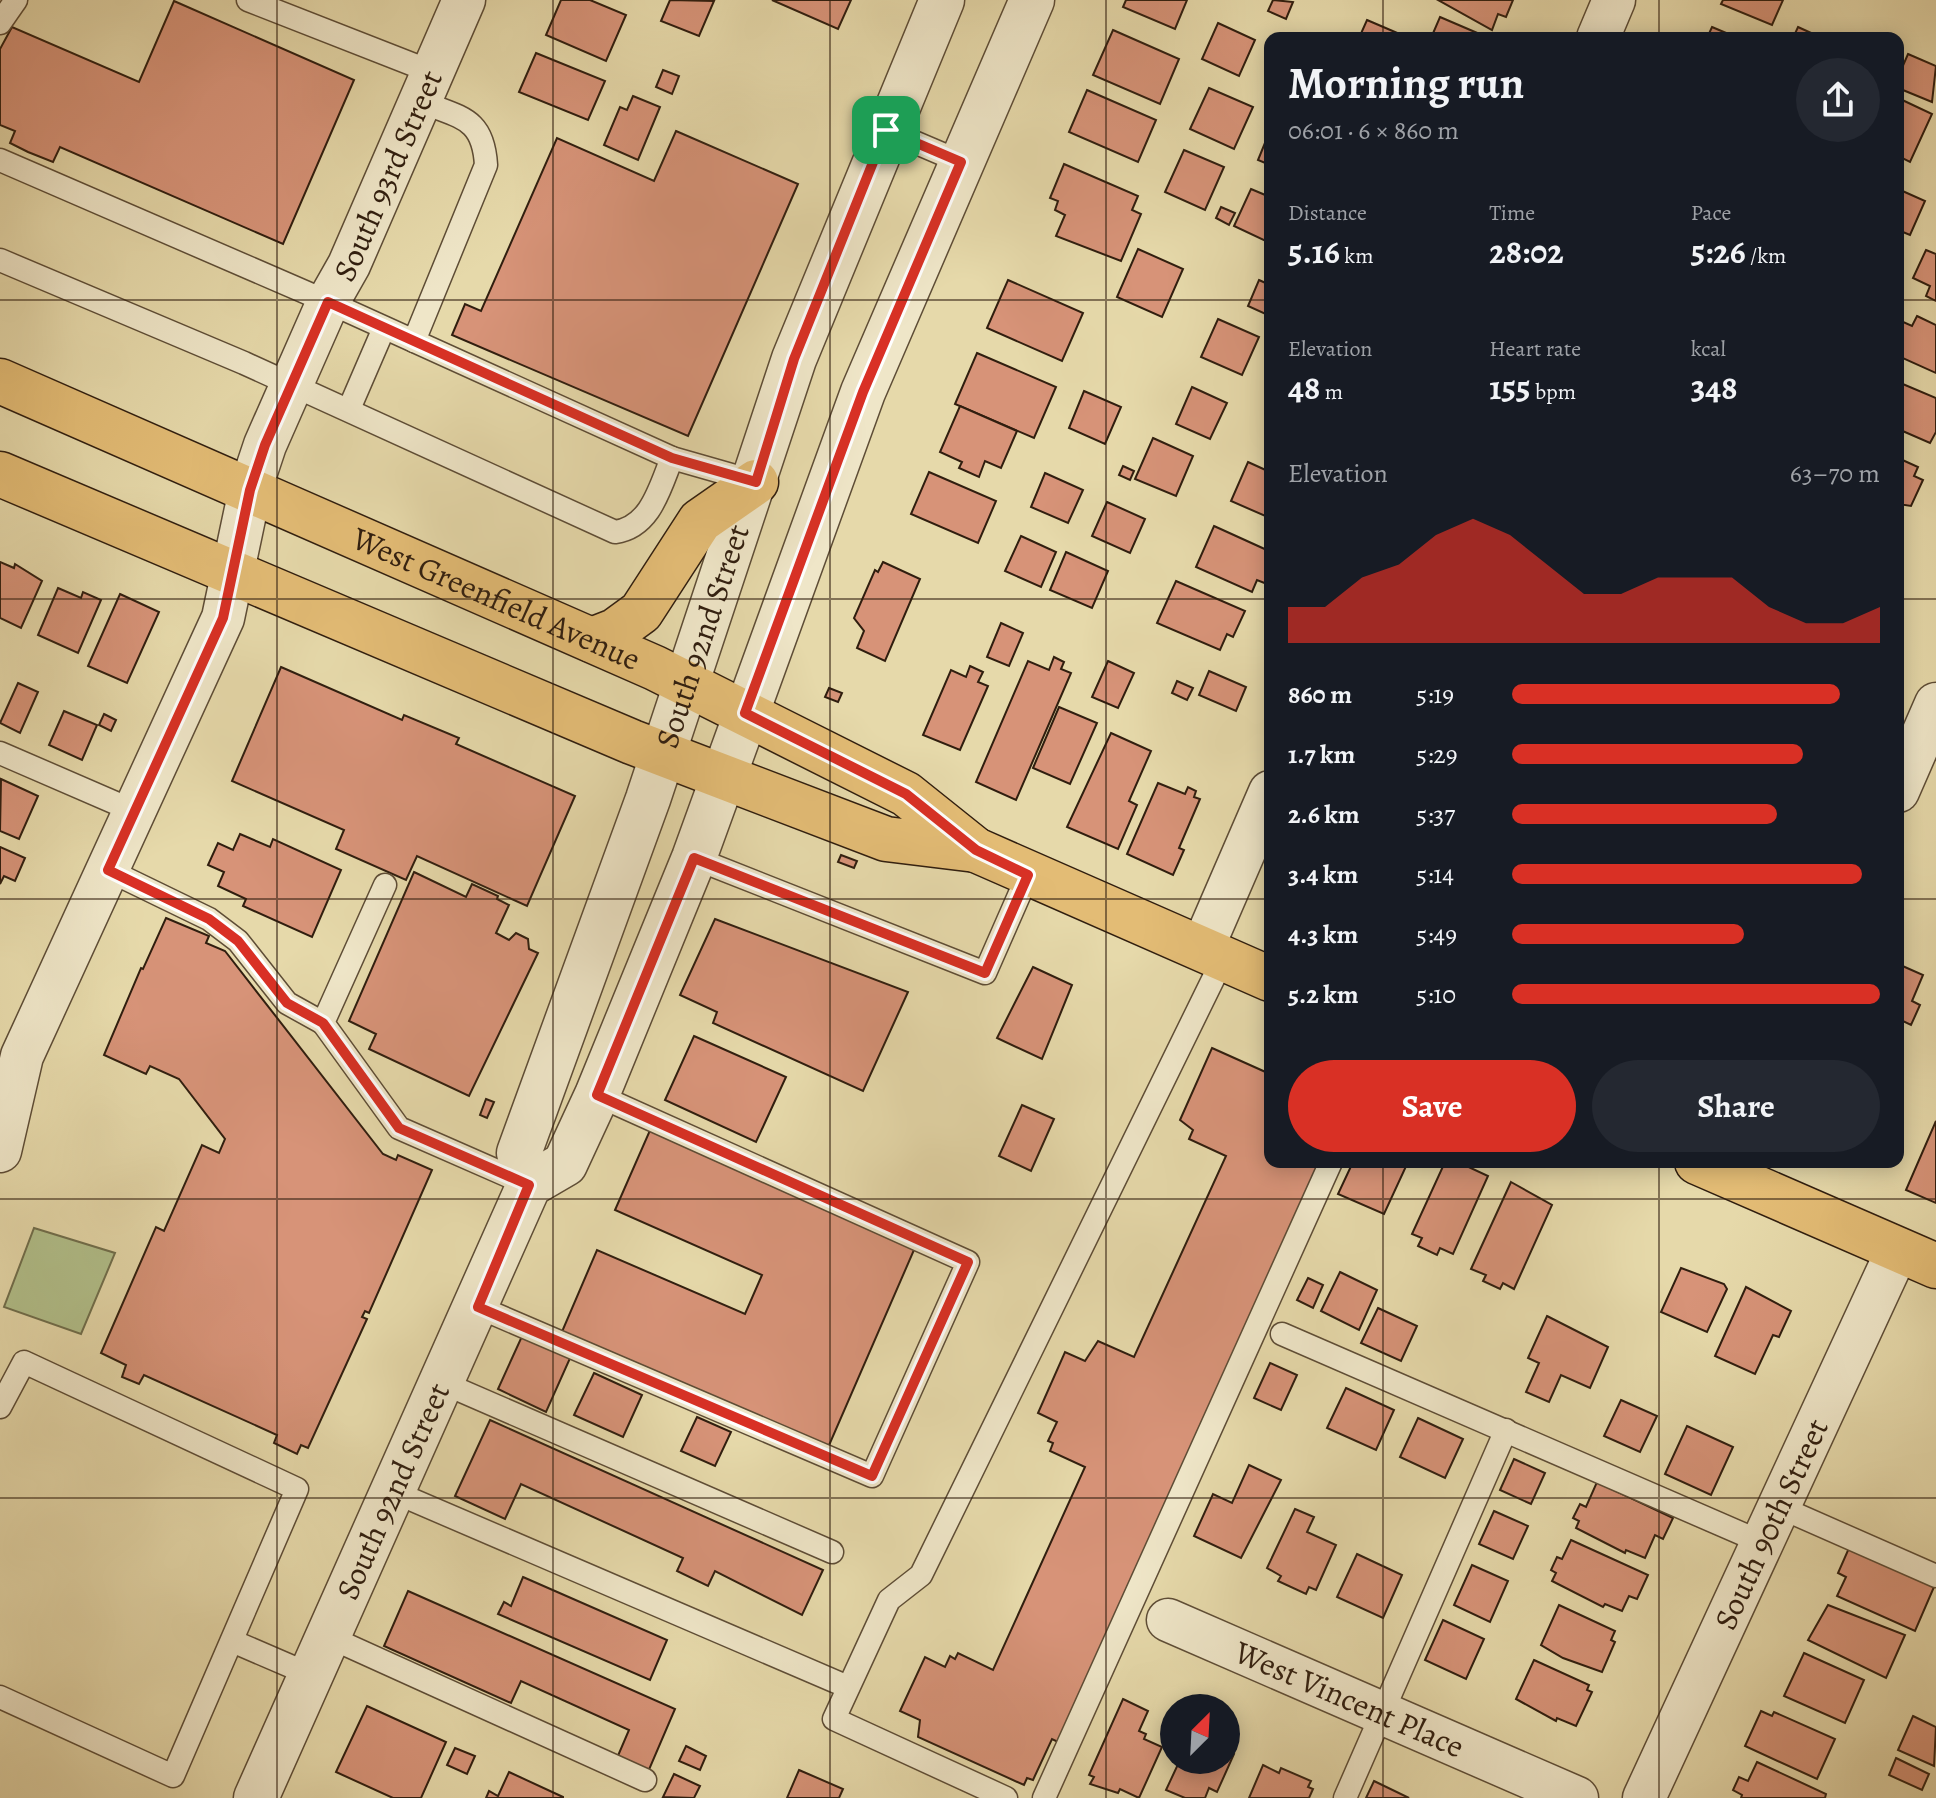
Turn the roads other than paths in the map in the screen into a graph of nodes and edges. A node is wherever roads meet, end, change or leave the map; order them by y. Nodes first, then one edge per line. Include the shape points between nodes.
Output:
1 (16, 0) edge
2 (248, 0) edge
3 (464, 0) edge
4 (942, 0) edge
5 (1032, 0) edge
6 (1614, 0) edge
7 (0, 23) edge
8 (1601, 32) edge
9 (426, 86) junction
10 (886, 130) junction
11 (0, 160) edge
12 (961, 162) junction
13 (0, 260) edge
14 (328, 302) junction
15 (384, 328) junction
16 (414, 341) junction
17 (0, 381) edge
18 (290, 383) junction
19 (349, 409) junction
20 (672, 458) junction
21 (0, 474) edge
22 (756, 482) junction
23 (250, 490) junction
24 (234, 573) junction
25 (592, 640) junction
26 (686, 684) junction
27 (1936, 704) edge
28 (745, 713) junction
29 (0, 753) edge
30 (663, 754) junction
31 (723, 777) junction
32 (1904, 777) edge
33 (1264, 809) edge
34 (134, 811) junction
35 (976, 850) junction
36 (694, 858) junction
37 (108, 870) junction
38 (1028, 875) junction
39 (385, 885) dead end
40 (1212, 954) junction
41 (1264, 976) edge
42 (323, 1023) junction
43 (11, 1055) edge
44 (597, 1095) junction
45 (0, 1151) edge
46 (1328, 1168) edge
47 (1723, 1168) edge
48 (529, 1185) junction
49 (1917, 1257) edge
50 (478, 1307) junction
51 (1282, 1334) dead end
52 (443, 1383) junction
53 (0, 1407) edge
54 (1506, 1430) junction
55 (394, 1492) junction
56 (1769, 1524) junction
57 (832, 1552) dead end
58 (1936, 1576) edge
59 (1168, 1620) dead end
60 (232, 1641) junction
61 (320, 1656) junction
62 (848, 1687) junction
63 (0, 1697) edge
64 (1383, 1715) junction
65 (645, 1780) dead end
66 (256, 1798) edge
67 (1006, 1798) edge
68 (1044, 1798) edge
69 (1345, 1798) edge
70 (1577, 1798) edge
71 (1644, 1798) edge

1 - 7 lane
2 - 9 lane
3 - 9 street, South 93rd Street
4 - 10 street, South 92nd Street
5 - 12 street, South 92nd Street
6 - 8 street
9 - 14 street, South 93rd Street
9 - 16 lane via 475,126 485,141 486,165
10 - 12 lane
10 - 22 street, South 92nd Street via 794,359
11 - 14 lane
12 - 28 street, South 92nd Street via 863,392
13 - 18 lane
14 - 15 lane
14 - 18 street, South 93rd Street
15 - 16 lane
15 - 19 lane
16 - 20 lane
17 - 23 main road, West Greenfield Avenue
18 - 19 lane
18 - 23 street, South 93rd Street
19 - 20 lane via 615,532 641,521
20 - 22 lane
21 - 24 main road, West Greenfield Avenue
22 - 25 main road via 700,521 641,612
22 - 26 street, South 92nd Street
23 - 24 street, South 93rd Street
23 - 25 main road, West Greenfield Avenue
24 - 30 main road, West Greenfield Avenue
24 - 34 street, South 93rd Street via 223,618
25 - 26 main road, West Greenfield Avenue
26 - 28 main road, West Greenfield Avenue
26 - 30 street, South 92nd Street
27 - 32 street
28 - 31 street, South 92nd Street
28 - 35 main road, West Greenfield Avenue via 906,794
29 - 34 lane
30 - 31 main road, West Greenfield Avenue
30 - 48 street, South 92nd Street via 519,1153
31 - 35 main road, West Greenfield Avenue via 886,839
31 - 36 street, South 92nd Street
33 - 40 street
34 - 37 street, South 93rd Street
35 - 38 main road, West Greenfield Avenue
36 - 38 lane via 985,973
36 - 44 street, South 92nd Street
37 - 42 lane via 209,919 238,941 287,1003
37 - 43 street, South 93rd Street
38 - 40 main road, West Greenfield Avenue
39 - 42 lane
40 - 41 main road, West Greenfield Avenue
40 - 62 lane via 921,1575 889,1600
42 - 48 lane via 399,1128
43 - 45 street, South 93rd Street
44 - 48 street, South 92nd Street via 565,1164
44 - 50 lane via 968,1262 872,1476
46 - 68 lane
47 - 49 main road
48 - 50 street, South 92nd Street
49 - 56 street, South 90th Street
50 - 52 street, South 92nd Street
51 - 54 lane
52 - 55 street, South 92nd Street
52 - 57 lane
53 - 60 lane via 24,1362 297,1489
54 - 56 lane
54 - 64 lane
55 - 61 street, South 92nd Street
55 - 62 lane
56 - 58 lane
56 - 71 street, South 90th Street
59 - 64 street, West Vincent Place
60 - 61 lane
60 - 63 lane via 173,1776
61 - 65 lane
61 - 66 street, South 92nd Street
62 - 67 lane via 834,1719
64 - 69 lane
64 - 70 street, West Vincent Place

